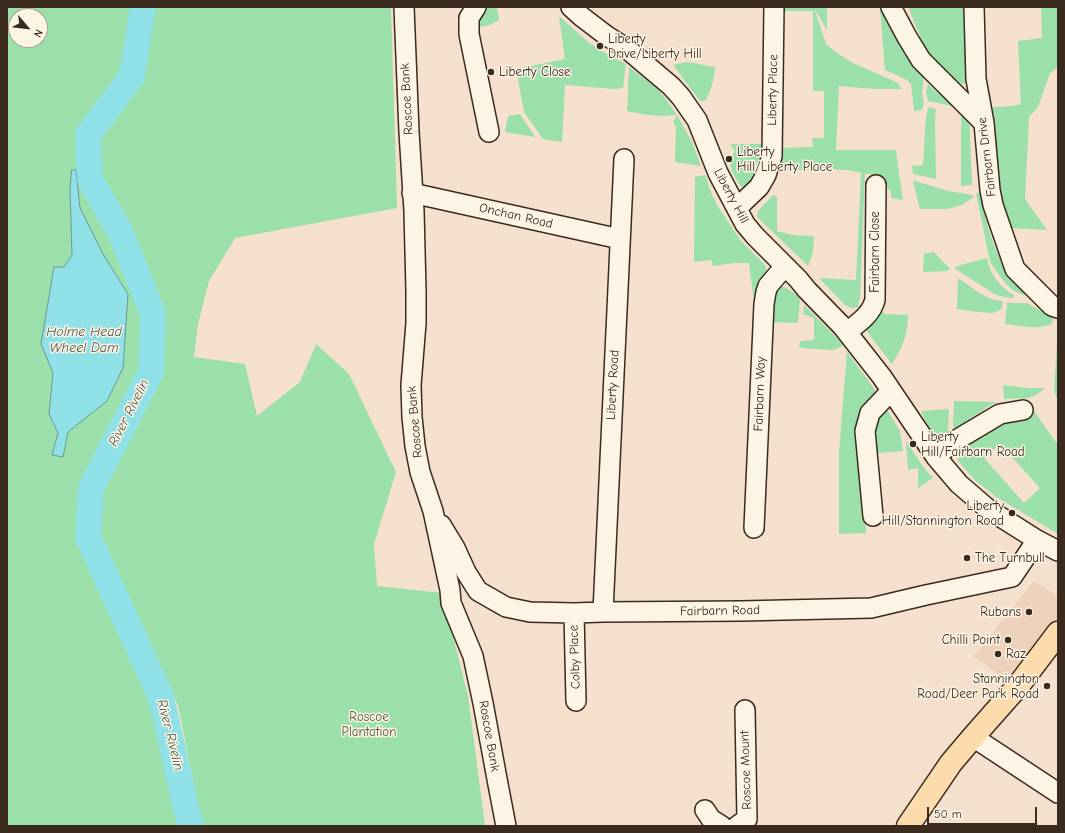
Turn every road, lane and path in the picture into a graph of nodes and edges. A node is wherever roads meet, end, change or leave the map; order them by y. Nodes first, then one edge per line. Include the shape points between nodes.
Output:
1 (404, 7) edge
2 (476, 7) edge
3 (774, 7) edge
4 (891, 7) edge
5 (974, 7) edge
6 (579, 10) edge
7 (984, 123) junction
8 (489, 132) dead end
9 (624, 159) dead end
10 (876, 185) dead end
11 (412, 193) junction
12 (737, 208) junction
13 (620, 239) junction
14 (785, 266) junction
15 (1058, 308) edge
16 (847, 332) junction
17 (891, 391) junction
18 (1023, 410) dead end
19 (936, 457) junction
20 (433, 511) junction
21 (873, 516) dead end
22 (754, 528) dead end
23 (1037, 540) junction
24 (1058, 551) edge
25 (603, 612) junction
26 (574, 613) junction
27 (1055, 642) edge
28 (576, 701) dead end
29 (744, 710) dead end
30 (973, 737) junction
31 (1058, 793) edge
32 (704, 810) dead end
33 (506, 826) edge
34 (722, 826) edge
35 (737, 826) edge
36 (908, 826) edge

1 - 11 street, Roscoe Bank
2 - 8 street via 469,18 470,34
3 - 12 street, Liberty Place via 772,156 759,187
4 - 7 street via 921,60
5 - 7 street, Fairbarn Drive via 976,78
6 - 12 street, Liberty Hill via 681,97 698,120 718,173
7 - 15 street, Fairbarn Drive via 993,206 1015,269 1052,306
9 - 13 street, Liberty Road
10 - 16 street, Fairbarn Close via 875,300 864,318
11 - 13 street, Onchan Road
11 - 20 street, Roscoe Bank via 416,291 411,385 412,417 420,472
12 - 14 street, Liberty Hill via 745,224
13 - 25 street, Liberty Road
14 - 16 street, Liberty Hill
14 - 22 street, Fairbarn Way via 768,286 764,304
16 - 17 street, Liberty Hill
17 - 19 street, Liberty Hill
17 - 21 street via 870,413 865,431
18 - 19 street via 1000,414 953,442
19 - 23 street, Liberty Hill via 959,484 988,509
20 - 26 street, Fairbarn Road via 478,591 506,607 530,612
20 - 33 street, Roscoe Bank via 451,603 473,656
23 - 24 street, Liberty Hill
23 - 25 street, Fairbarn Road via 1012,577 871,608
25 - 26 street, Fairbarn Road
26 - 28 street, Colby Place
27 - 30 main road
29 - 35 street, Roscoe Mount via 747,818
30 - 31 street
30 - 36 main road via 951,763
32 - 34 street via 711,819

